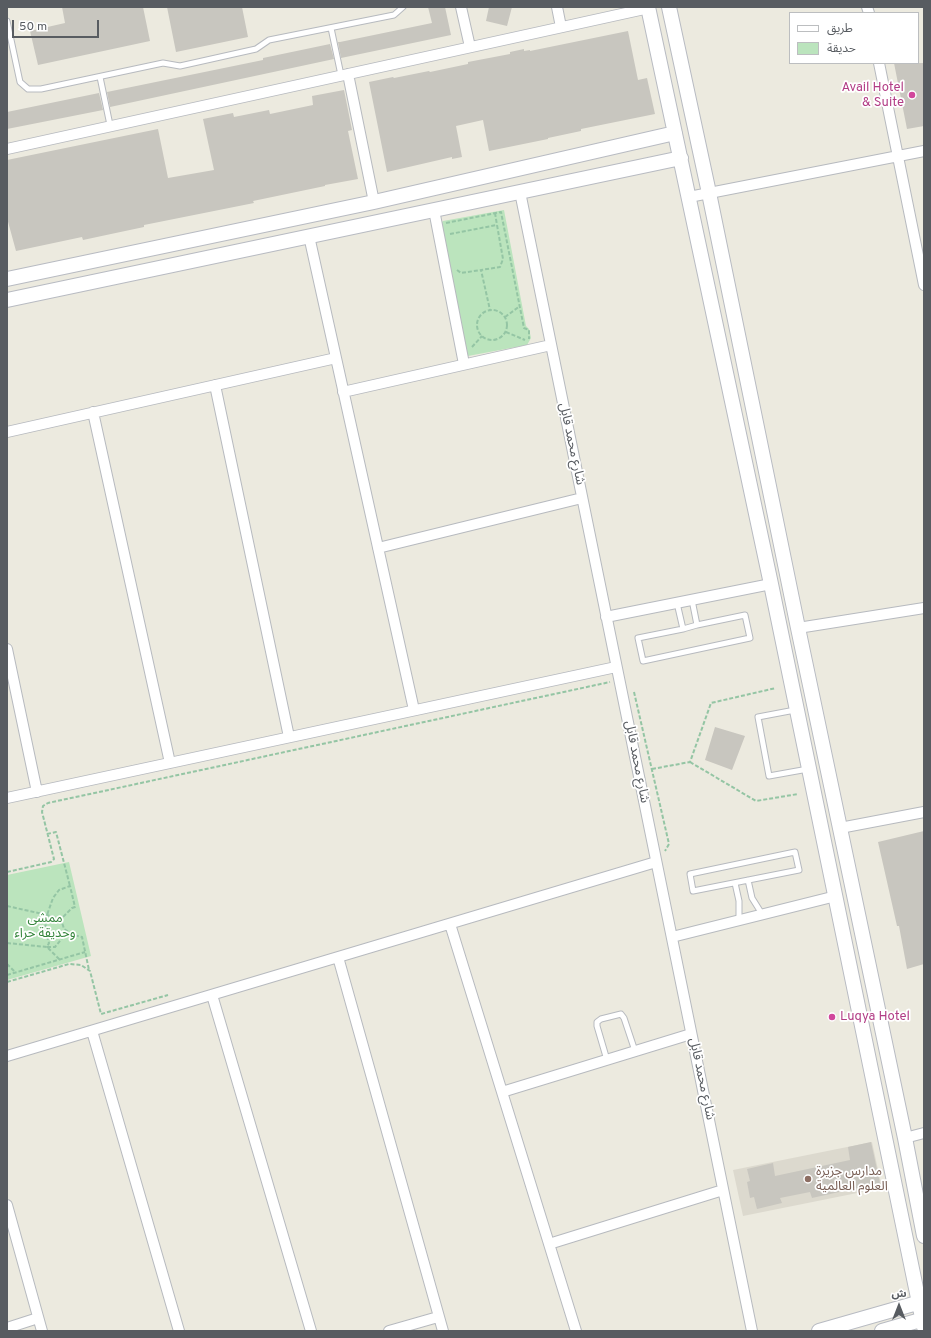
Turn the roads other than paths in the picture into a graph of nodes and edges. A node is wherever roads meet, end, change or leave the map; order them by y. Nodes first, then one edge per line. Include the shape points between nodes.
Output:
1 (403, 7) edge
2 (461, 7) edge
3 (556, 7) edge
4 (669, 7) edge
5 (648, 8) edge
6 (7, 21) edge
7 (560, 27) junction
8 (331, 28) junction
9 (9, 41) edge
10 (470, 47) junction
11 (879, 64) edge
12 (344, 74) junction
13 (100, 77) junction
14 (110, 126) junction
15 (675, 133) junction
16 (7, 148) edge
17 (924, 151) edge
18 (898, 156) junction
19 (681, 158) junction
20 (520, 192) junction
21 (709, 193) junction
22 (689, 197) junction
23 (374, 202) junction
24 (434, 210) junction
25 (309, 236) junction
26 (7, 279) edge
27 (924, 285) edge
28 (7, 300) edge
29 (551, 345) junction
30 (336, 358) junction
31 (464, 364) junction
32 (215, 385) junction
33 (343, 392) junction
34 (93, 412) junction
35 (7, 432) edge
36 (582, 498) junction
37 (378, 548) junction
38 (771, 584) junction
39 (692, 600) junction
40 (677, 603) junction
41 (924, 608) edge
42 (606, 617) junction
43 (697, 625) junction
44 (798, 628) junction
45 (683, 629) junction
46 (7, 649) edge
47 (8, 663) edge
48 (616, 667) junction
49 (414, 710) junction
50 (797, 710) junction
51 (289, 737) junction
52 (170, 763) junction
53 (809, 769) junction
54 (37, 792) junction
55 (7, 798) edge
56 (924, 812) edge
57 (840, 828) junction
58 (658, 858) junction
59 (748, 880) junction
60 (735, 883) junction
61 (836, 896) junction
62 (762, 914) junction
63 (739, 920) junction
64 (450, 924) junction
65 (672, 937) junction
66 (338, 958) junction
67 (212, 995) junction
68 (879, 1016) junction
69 (862, 1020) junction
70 (92, 1031) junction
71 (691, 1034) junction
72 (635, 1051) junction
73 (7, 1056) edge
74 (607, 1060) junction
75 (502, 1092) junction
76 (924, 1134) edge
77 (905, 1138) junction
78 (723, 1190) junction
79 (7, 1205) edge
80 (924, 1236) edge
81 (549, 1244) junction
82 (921, 1302) edge
83 (438, 1317) junction
84 (38, 1318) junction
85 (923, 1322) edge
86 (7, 1328) edge
87 (42, 1331) edge
88 (179, 1331) edge
89 (311, 1331) edge
90 (389, 1331) edge
91 (443, 1331) edge
92 (576, 1331) edge
93 (752, 1331) edge
94 (819, 1331) edge
95 (882, 1331) edge

1 - 8 lane via 394,15
2 - 10 street
3 - 7 street
4 - 21 street
5 - 7 street
5 - 15 street
6 - 9 lane
7 - 10 street
8 - 12 lane
8 - 13 lane via 269,40 256,49 180,66 163,63
9 - 13 lane via 20,82 28,89 41,89
10 - 12 street
11 - 18 street
12 - 14 street
12 - 23 street
13 - 14 lane
14 - 16 street
15 - 19 street
15 - 23 street
17 - 18 street
18 - 21 street
18 - 27 street
19 - 20 street
19 - 22 street
20 - 24 street
20 - 29 street, شارع محمد قابل
21 - 22 street
21 - 44 street
22 - 38 street
23 - 26 street
24 - 25 street
24 - 31 street
25 - 28 street
25 - 30 street
29 - 31 street
29 - 36 street, شارع محمد قابل
30 - 32 street
30 - 33 street
31 - 33 street
32 - 34 street
32 - 51 street
33 - 37 street
34 - 35 street
34 - 52 street
36 - 37 street
36 - 42 street, شارع محمد قابل
37 - 49 street
38 - 39 street
38 - 50 street
39 - 40 street
39 - 43 lane
40 - 42 street
40 - 45 lane
41 - 44 street
42 - 48 street, شارع محمد قابل
43 - 45 lane
43 - 45 lane via 745,615 750,638 643,661 638,638
44 - 57 street
46 - 47 street
47 - 54 street
48 - 49 street
48 - 58 street, شارع محمد قابل
49 - 51 street
50 - 53 street
50 - 53 lane via 758,717 769,776
51 - 52 street
52 - 54 street
53 - 61 street
54 - 55 street
56 - 57 street
57 - 68 street
58 - 64 street
58 - 65 street, شارع محمد قابل
59 - 60 lane
59 - 60 lane via 799,870 795,852 690,874 693,891
59 - 62 lane via 752,898
60 - 63 lane via 739,901
61 - 62 street
61 - 69 street
62 - 63 street
63 - 65 street
64 - 66 street
64 - 75 street
65 - 71 street, شارع محمد قابل
66 - 67 street
66 - 83 street
67 - 70 street
67 - 89 street
68 - 69 street
68 - 77 street
69 - 82 street
70 - 73 street
70 - 88 street
71 - 72 street
71 - 78 street, شارع محمد قابل
72 - 74 street
72 - 74 lane via 621,1014 600,1019 597,1026
74 - 75 street
75 - 81 street
76 - 77 street
77 - 80 street
78 - 81 street
78 - 93 street, شارع محمد قابل
79 - 84 street
81 - 92 street
82 - 85 street
82 - 94 street
83 - 90 street
83 - 91 street
84 - 86 street
84 - 87 street
85 - 95 street

